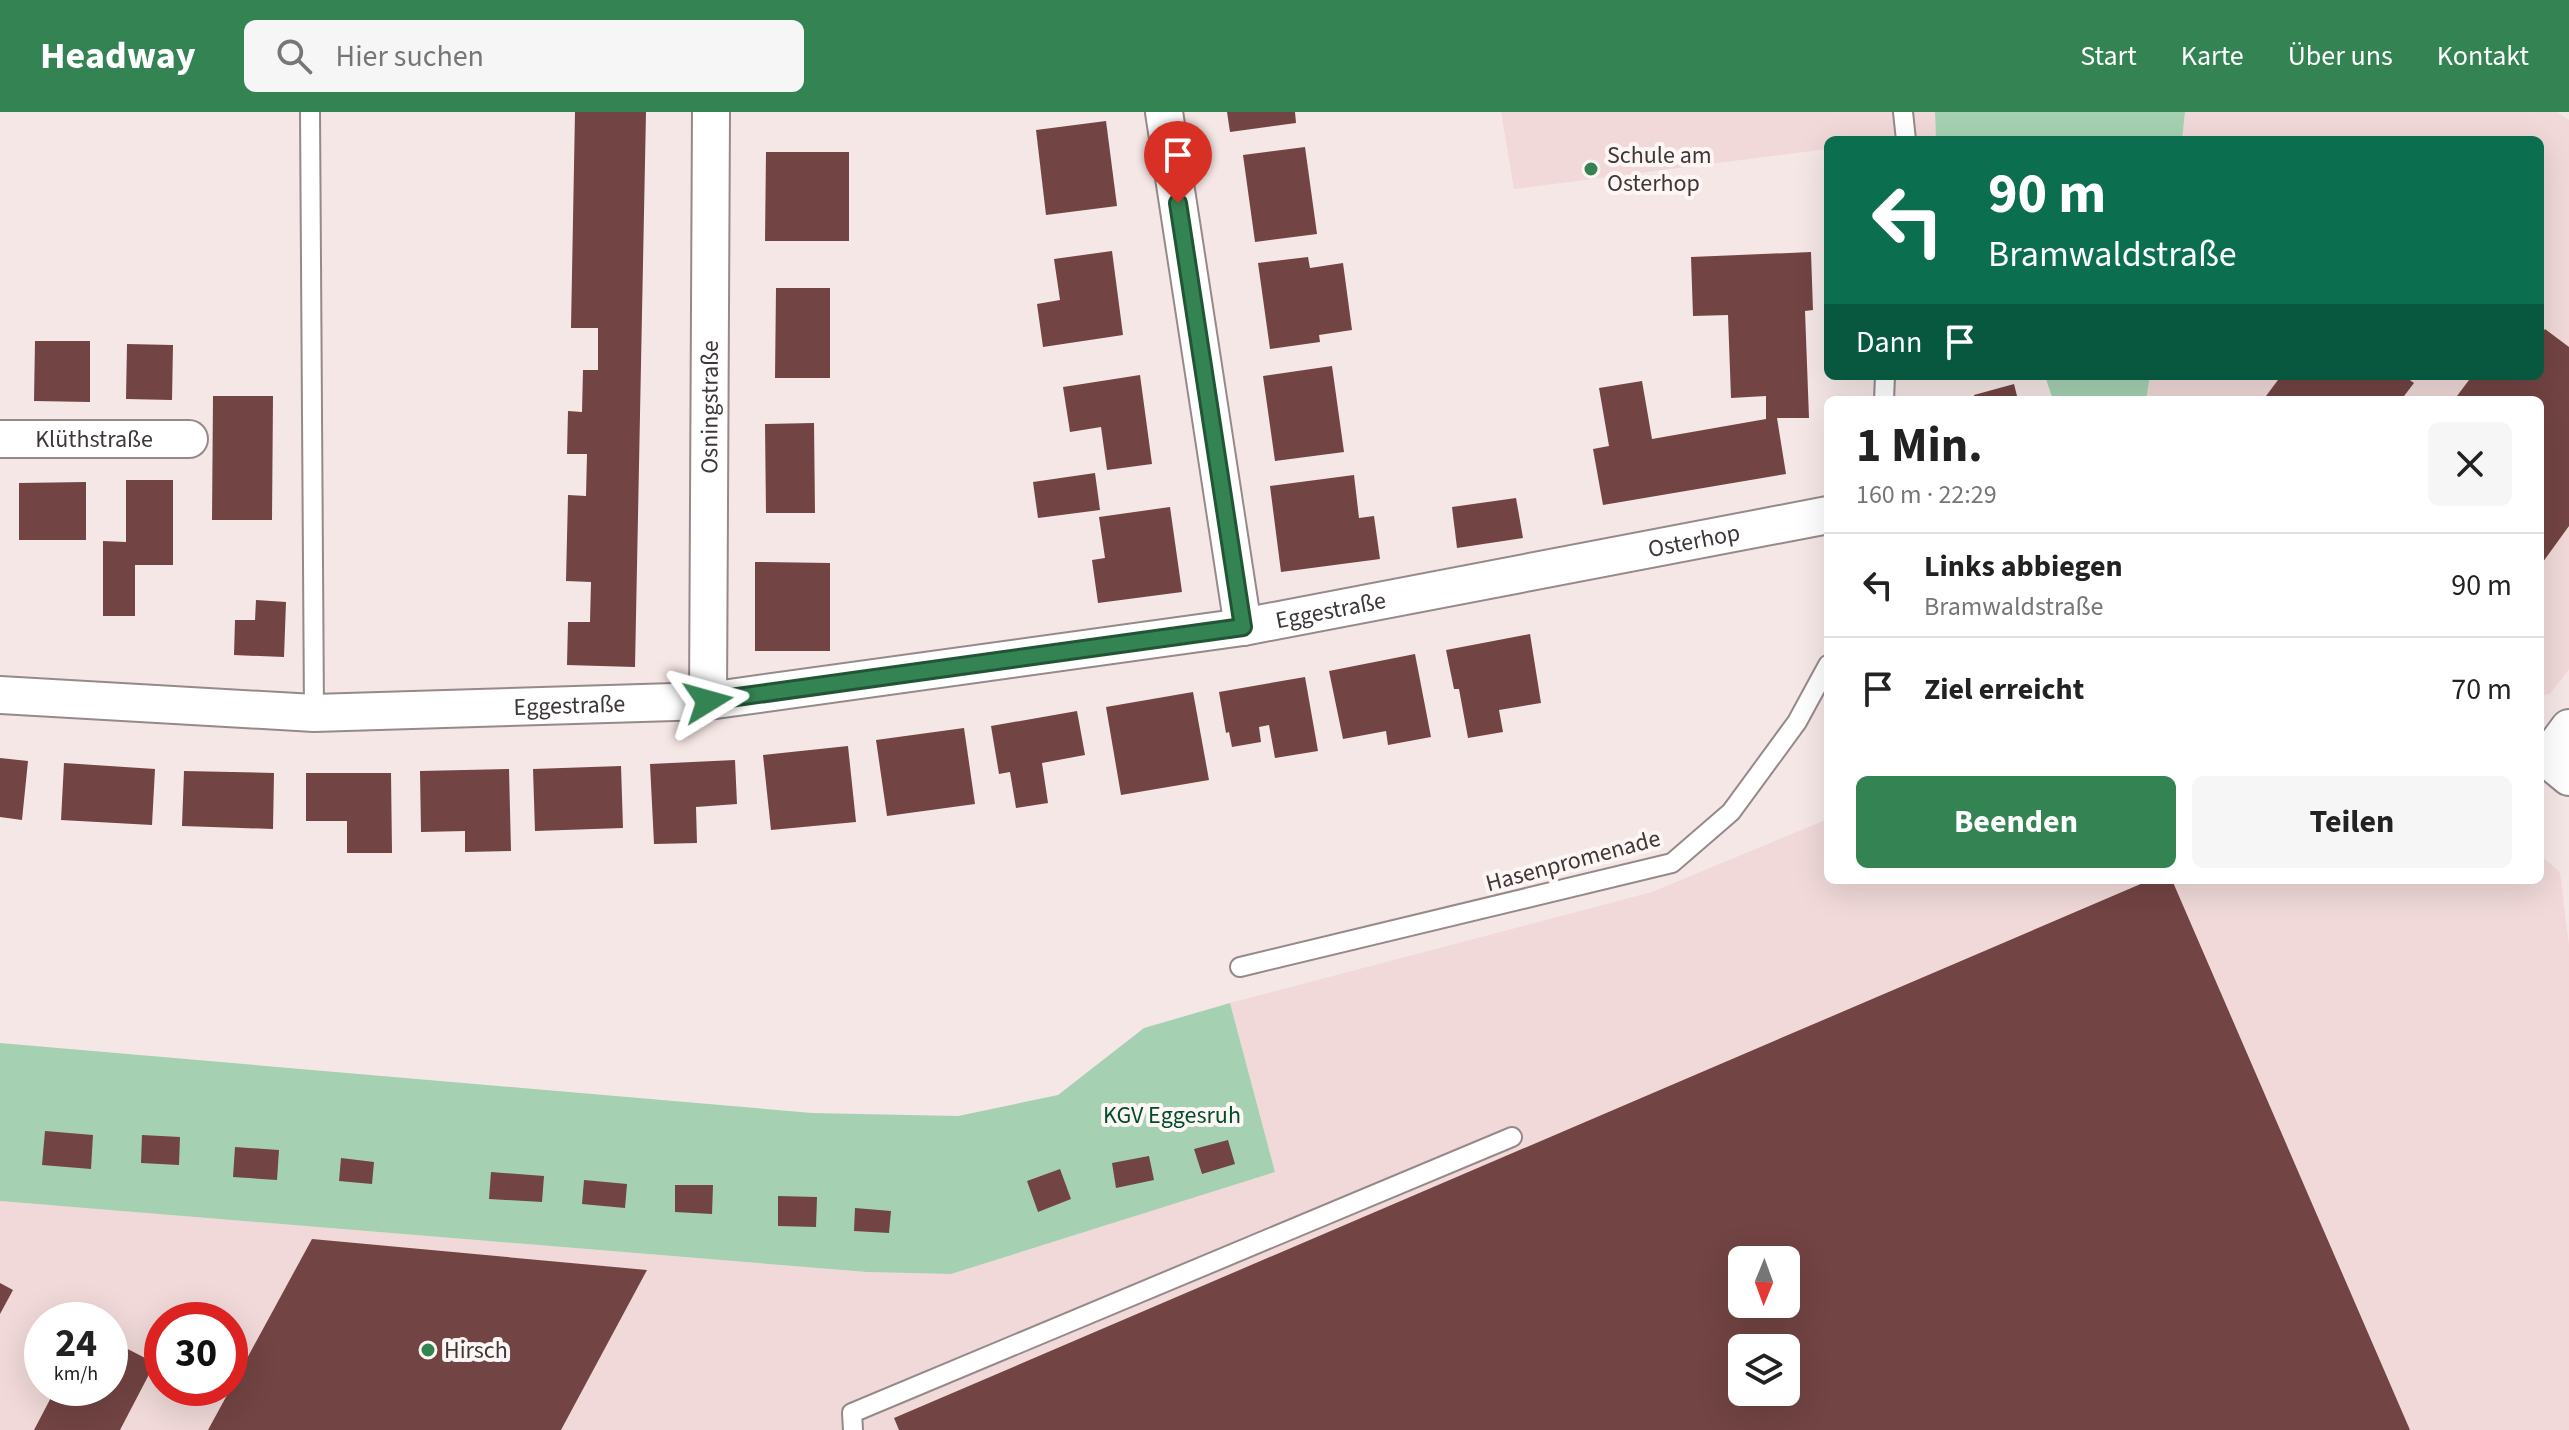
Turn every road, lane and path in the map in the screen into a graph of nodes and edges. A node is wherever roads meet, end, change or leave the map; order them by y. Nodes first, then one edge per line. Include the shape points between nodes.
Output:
1 (310, 112) edge
2 (711, 112) edge
3 (1164, 112) edge
4 (1903, 112) edge
5 (1906, 136) edge
6 (0, 439) edge
7 (189, 439) dead end
8 (1824, 516) edge
9 (1559, 567) joint
10 (1243, 627) junction
11 (1824, 672) edge
12 (0, 695) edge
13 (708, 701) junction
14 (314, 713) junction
15 (2569, 728) edge
16 (2552, 763) edge
17 (1240, 967) dead end
18 (1512, 1137) dead end
19 (853, 1430) edge

1 - 14 lane
2 - 13 street, Osningstraße
3 - 10 street
4 - 5 lane
6 - 7 street, Klüthstraße
8 - 9 street, Osterhop
9 - 10 street, Eggestraße
10 - 13 street, Eggestraße
11 - 17 lane, Hasenpromenade via 1797,722 1731,812 1672,863
12 - 14 street, Eggestraße
13 - 14 street, Eggestraße
15 - 16 street
18 - 19 lane via 852,1413

